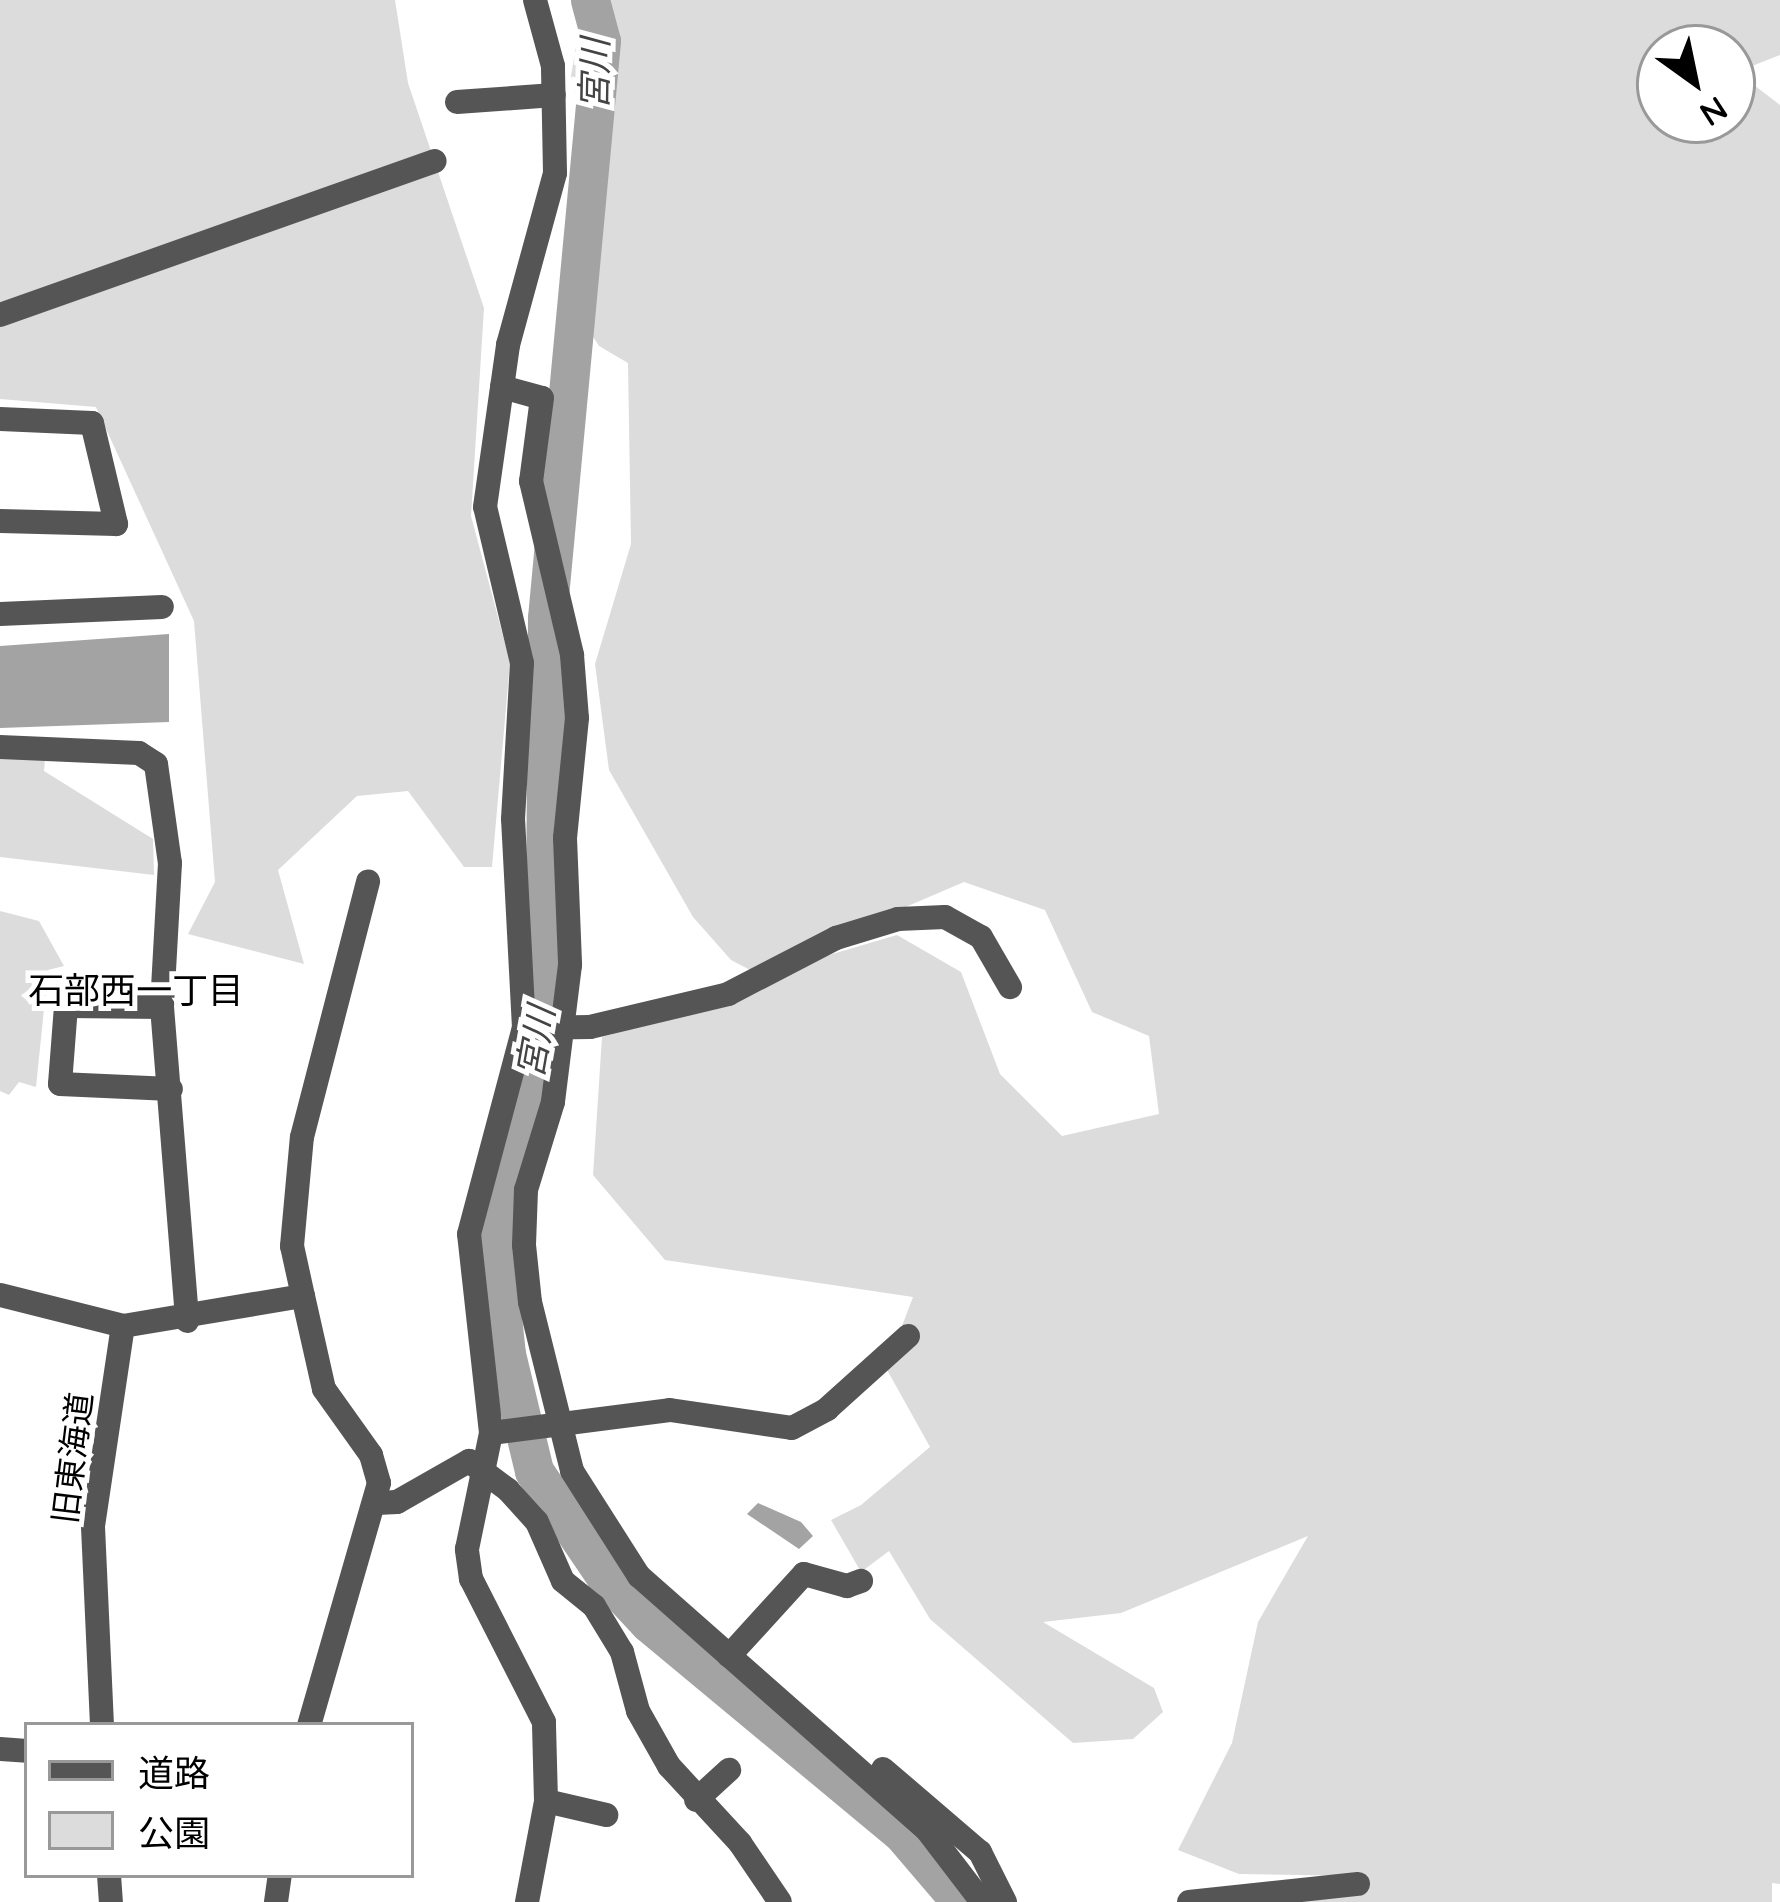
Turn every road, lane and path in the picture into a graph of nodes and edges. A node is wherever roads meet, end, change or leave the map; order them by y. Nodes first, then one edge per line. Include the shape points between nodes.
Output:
1 (537, 1) edge
2 (554, 95) junction
3 (457, 102) dead end
4 (434, 160) dead end
5 (0, 315) edge
6 (506, 389) junction
7 (0, 419) edge
8 (0, 520) edge
9 (162, 607) dead end
10 (0, 614) edge
11 (0, 747) edge
12 (368, 881) dead end
13 (1010, 987) dead end
14 (162, 1007) junction
15 (524, 1028) junction
16 (562, 1028) junction
17 (170, 1089) junction
18 (0, 1295) edge
19 (303, 1296) junction
20 (187, 1321) junction
21 (123, 1326) junction
22 (908, 1336) dead end
23 (556, 1427) junction
24 (500, 1432) junction
25 (482, 1465) junction
26 (376, 1503) junction
27 (861, 1581) dead end
28 (733, 1651) junction
29 (102, 1722) edge
30 (310, 1722) edge
31 (729, 1770) dead end
32 (696, 1800) junction
33 (546, 1801) junction
34 (607, 1815) dead end
35 (1358, 1883) dead end
36 (527, 1902) edge
37 (780, 1902) edge
38 (982, 1902) edge
39 (1005, 1902) edge
40 (1189, 1902) edge

1 - 2 street
2 - 3 street
2 - 6 street via 555,172
4 - 5 street
6 - 15 street via 484,507 522,663 513,819
6 - 16 street via 538,396 531,481 572,655 578,718 565,838 570,965
7 - 8 street via 92,423 116,524
9 - 10 street
11 - 14 street via 139,753 156,764 170,863
12 - 19 street via 302,1137 292,1246
13 - 16 street via 981,937 945,917 898,920 836,938 728,994
14 - 17 street
14 - 17 street via 66,1006 60,1084
15 - 16 street
15 - 24 street via 470,1234
16 - 23 street via 554,1102 526,1190 524,1245
17 - 20 street
18 - 21 street
19 - 20 street
19 - 26 street via 324,1389 371,1455
20 - 21 street
21 - 29 street, 旧東海道 via 94,1526
22 - 23 street via 827,1408 792,1428 772,1431 693,1410
23 - 24 street
23 - 28 street via 581,1494 639,1576
24 - 25 street
25 - 26 street via 469,1461 398,1502
25 - 32 street via 537,1522 563,1581 594,1606 622,1652 638,1711
25 - 33 street via 467,1549 471,1579 544,1722
26 - 30 street
27 - 28 street via 847,1586 804,1574
28 - 38 street via 927,1830
28 - 39 street via 980,1852
31 - 32 street
32 - 37 street via 740,1843
33 - 34 street
33 - 36 street
35 - 40 street

